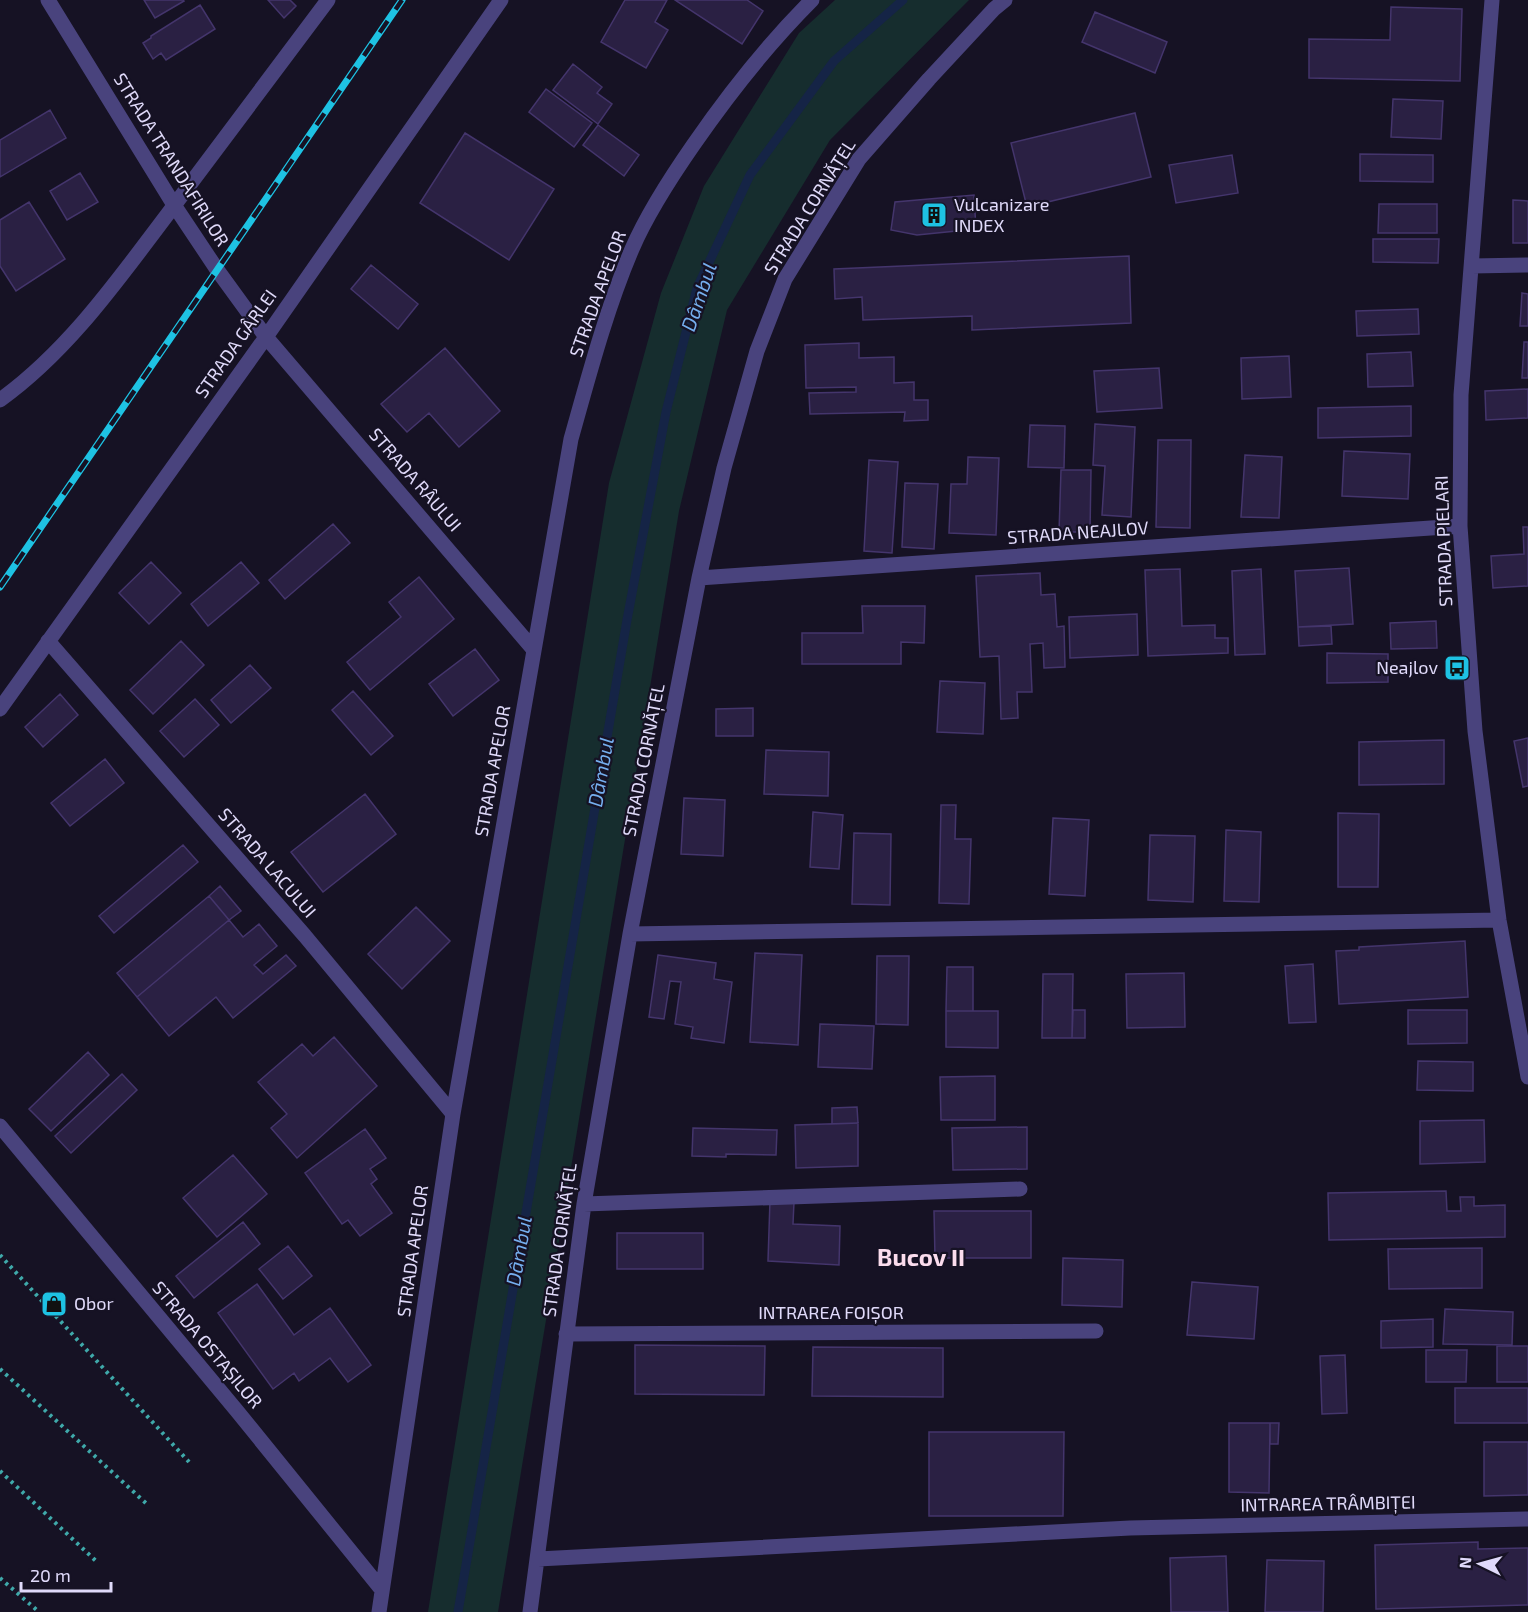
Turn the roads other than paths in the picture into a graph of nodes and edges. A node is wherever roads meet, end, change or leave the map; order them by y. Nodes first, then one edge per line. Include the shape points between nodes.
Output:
1 (48, 0) edge
2 (328, 0) edge
3 (501, 0) edge
4 (812, 0) edge
5 (1005, 0) edge
6 (1492, 0) edge
7 (174, 205) junction
8 (1528, 265) edge
9 (1472, 266) junction
10 (266, 336) junction
11 (0, 400) edge
12 (1460, 526) junction
13 (699, 578) junction
14 (48, 641) junction
15 (534, 650) junction
16 (0, 709) edge
17 (1499, 920) junction
18 (630, 934) junction
19 (1528, 1077) edge
20 (453, 1114) junction
21 (0, 1126) edge
22 (1020, 1189) dead end
23 (584, 1204) junction
24 (1096, 1330) dead end
25 (566, 1335) junction
26 (1528, 1519) edge
27 (538, 1559) junction
28 (382, 1590) junction
29 (379, 1612) edge
30 (530, 1612) edge

1 - 7 street, STRADA TRANDAFIRILOR
2 - 7 street
3 - 10 street, STRADA GÂRLEI
4 - 15 street, STRADA APELOR via 732,90 670,179 632,248 594,357 572,439
5 - 13 street, STRADA CORNĂȚEL via 859,159 785,279 757,351 724,468
6 - 9 street, STRADA PIELARI
7 - 10 street, STRADA TRANDAFIRILOR
7 - 11 street via 70,337 25,382
8 - 9 street
9 - 12 street, STRADA PIELARI via 1461,395
10 - 14 street, STRADA GÂRLEI
10 - 15 street, STRADA RÂULUI
12 - 13 street, STRADA NEAJLOV
12 - 17 street, STRADA PIELARI via 1475,731
13 - 18 street, STRADA CORNĂȚEL
14 - 16 street, STRADA GÂRLEI
14 - 20 street, STRADA LACULUI via 305,936
15 - 20 street, STRADA APELOR
17 - 18 street
17 - 19 street, STRADA PIELARI
18 - 23 street, STRADA CORNĂȚEL
20 - 28 street, STRADA APELOR
21 - 28 street, STRADA OSTAȘILOR
22 - 23 street
23 - 25 street, STRADA CORNĂȚEL
24 - 25 street, INTRAREA FOIȘOR
25 - 27 street, STRADA CORNĂȚEL
26 - 27 street, INTRAREA TRÂMBIȚEI via 1130,1528
27 - 30 street, STRADA CORNĂȚEL
28 - 29 street, STRADA APELOR

